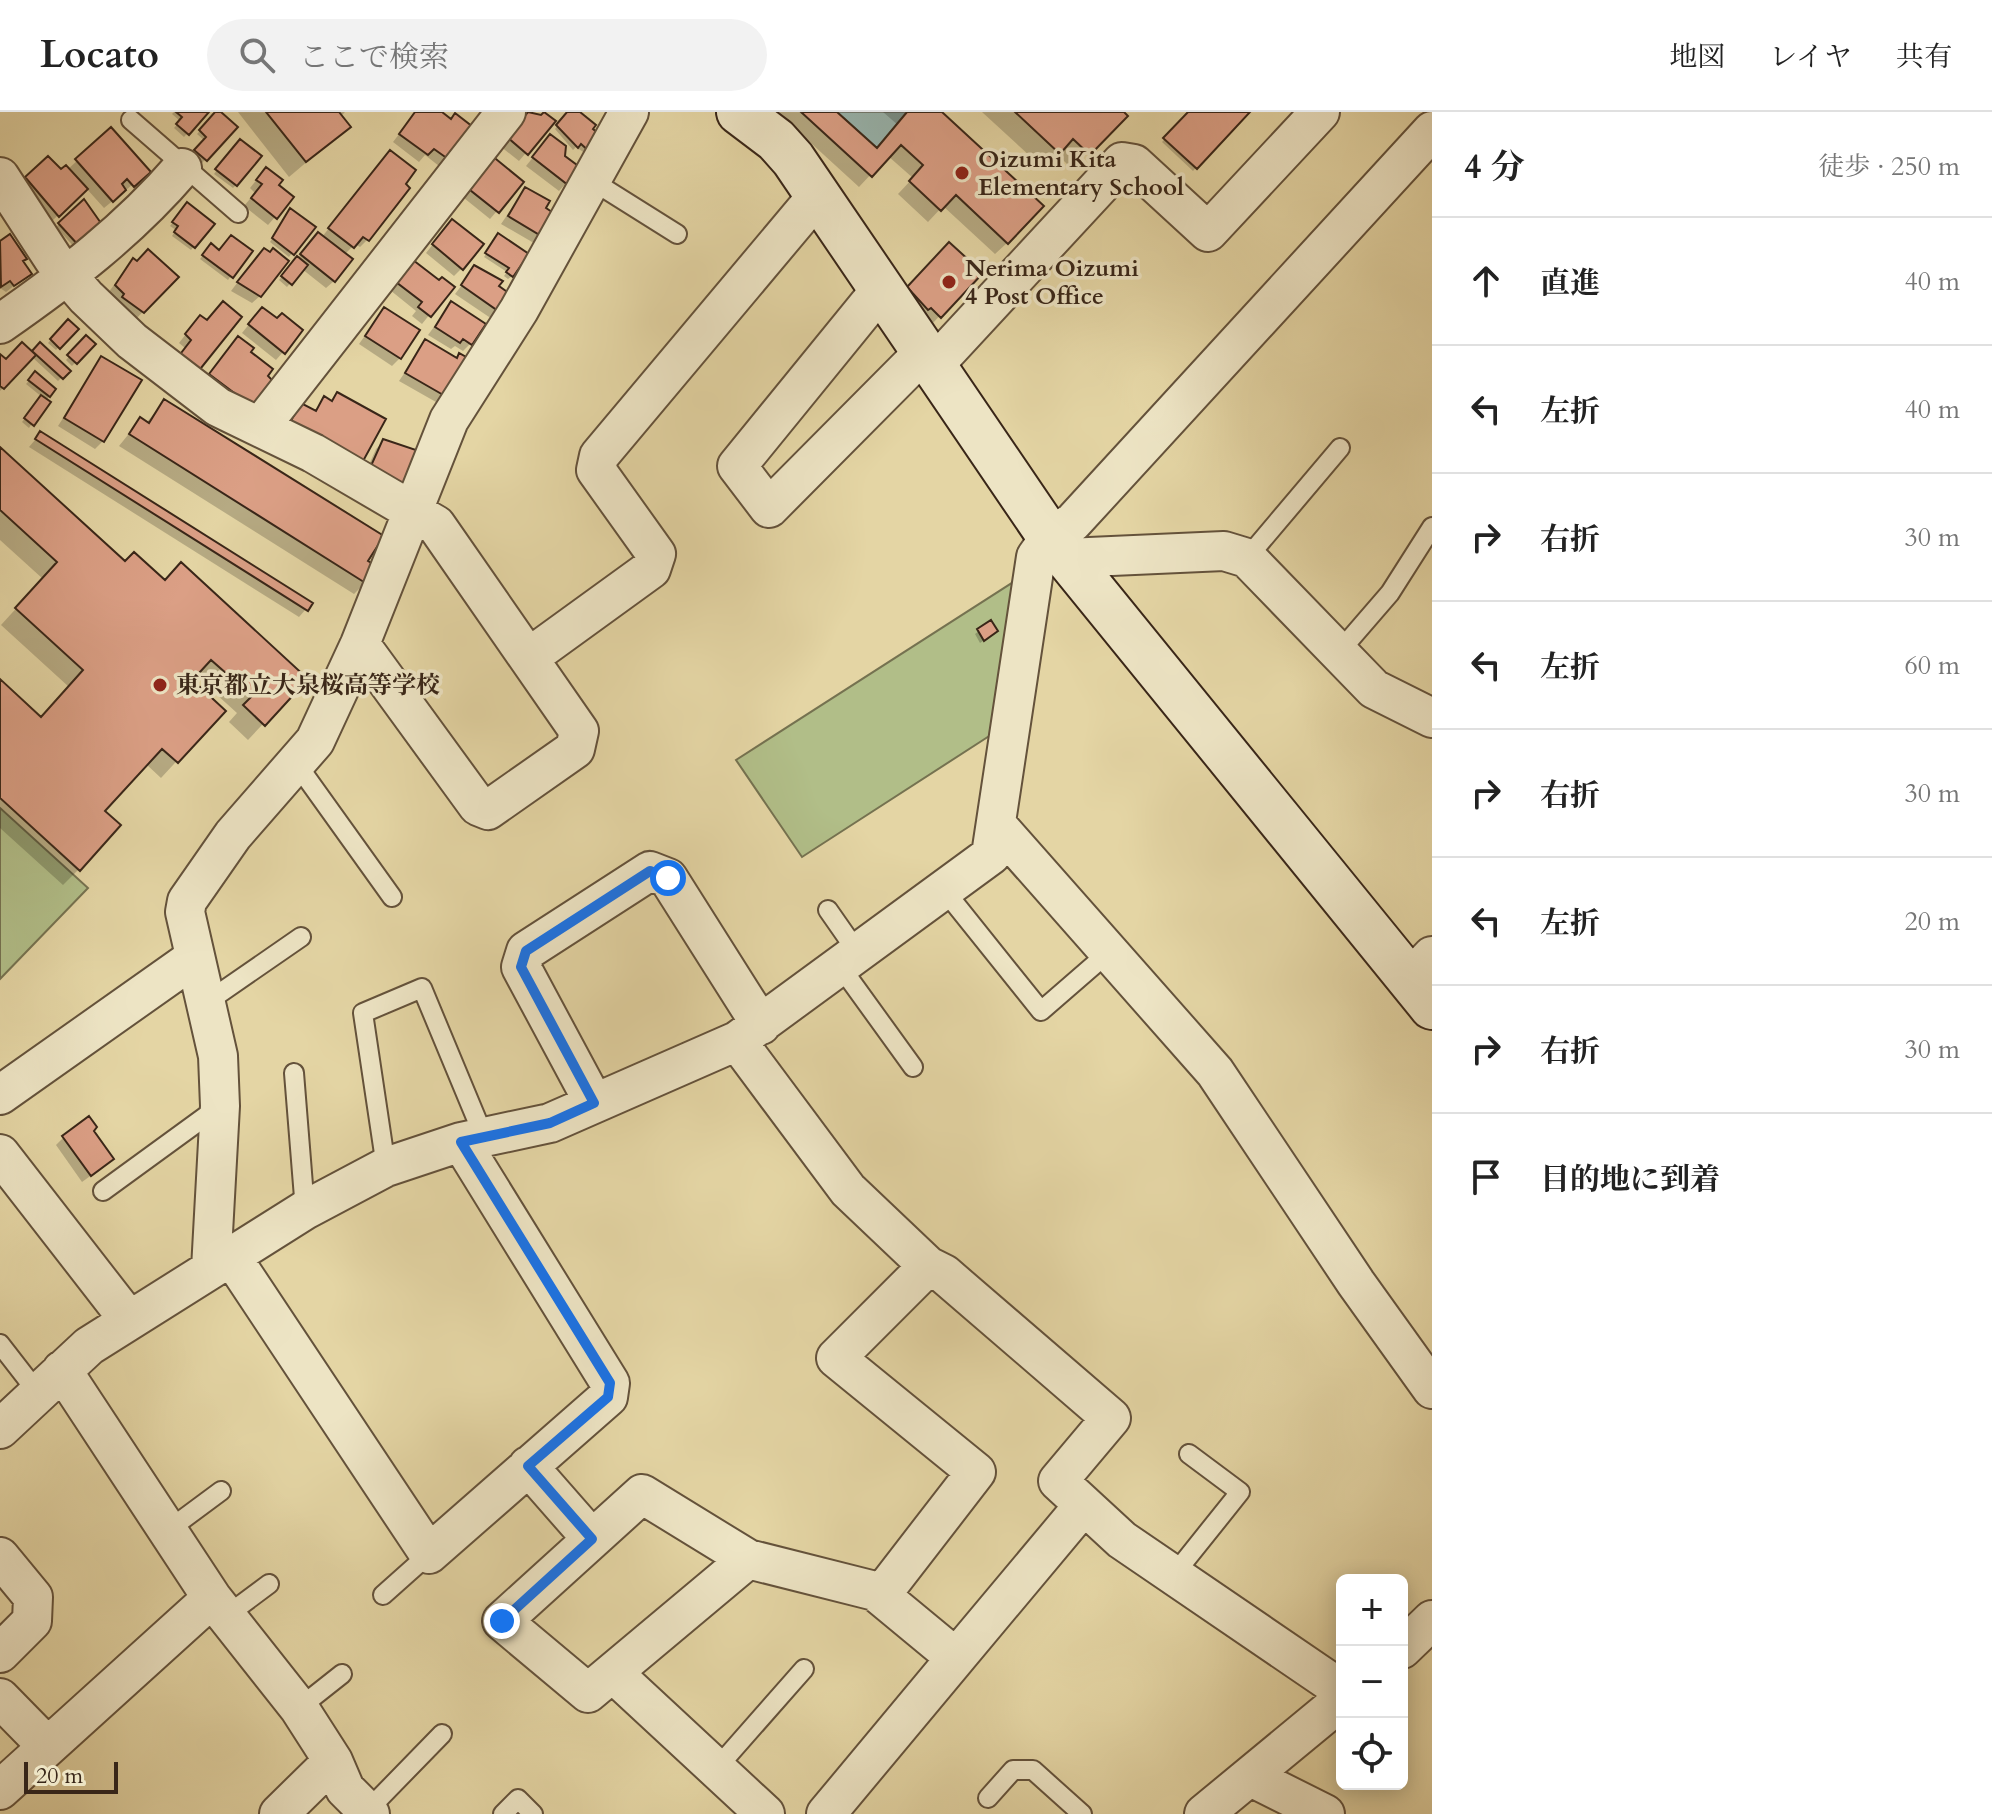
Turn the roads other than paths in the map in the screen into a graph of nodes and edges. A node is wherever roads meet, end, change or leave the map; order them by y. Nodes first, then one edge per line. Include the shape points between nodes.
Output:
1 (506, 112) edge
2 (629, 112) edge
3 (739, 112) edge
4 (1320, 112) edge
5 (131, 120) dead end
6 (1432, 131) edge
7 (182, 168) junction
8 (0, 177) edge
9 (591, 180) junction
10 (818, 195) junction
11 (238, 213) dead end
12 (677, 234) dead end
13 (68, 277) junction
14 (882, 288) junction
15 (0, 324) edge
16 (929, 359) junction
17 (260, 427) junction
18 (1340, 448) dead end
19 (412, 508) junction
20 (1432, 527) edge
21 (1059, 548) junction
22 (1247, 558) junction
23 (360, 644) junction
24 (1339, 652) junction
25 (531, 656) junction
26 (1432, 718) edge
27 (296, 763) junction
28 (996, 824) junction
29 (944, 890) junction
30 (392, 897) dead end
31 (828, 910) dead end
32 (301, 937) dead end
33 (1109, 952) junction
34 (194, 958) junction
35 (849, 960) junction
36 (1425, 981) edge
37 (207, 1002) junction
38 (749, 1033) junction
39 (913, 1067) dead end
40 (294, 1073) dead end
41 (0, 1095) edge
42 (594, 1103) junction
43 (220, 1106) junction
44 (473, 1139) junction
45 (0, 1154) edge
46 (386, 1167) junction
47 (103, 1191) dead end
48 (305, 1210) junction
49 (221, 1262) junction
50 (928, 1266) junction
51 (129, 1320) junction
52 (0, 1344) edge
53 (50, 1382) junction
54 (1432, 1389) edge
55 (0, 1429) edge
56 (1189, 1454) dead end
57 (528, 1466) junction
58 (221, 1491) dead end
59 (1084, 1505) junction
60 (167, 1531) junction
61 (592, 1539) junction
62 (429, 1554) junction
63 (0, 1557) edge
64 (748, 1559) junction
65 (1172, 1577) junction
66 (269, 1584) dead end
67 (383, 1595) dead end
68 (881, 1595) junction
69 (219, 1607) junction
70 (1432, 1620) edge
71 (1405, 1646) edge
72 (0, 1653) edge
73 (956, 1658) junction
74 (804, 1669) dead end
75 (613, 1673) junction
76 (342, 1674) dead end
77 (1336, 1686) edge
78 (0, 1698) edge
79 (1336, 1705) edge
80 (299, 1708) junction
81 (442, 1734) dead end
82 (47, 1746) junction
83 (333, 1761) junction
84 (716, 1769) junction
85 (1251, 1777) junction
86 (0, 1790) edge
87 (988, 1798) dead end
88 (369, 1813) edge
89 (279, 1814) edge
90 (503, 1814) edge
91 (533, 1814) edge
92 (765, 1814) edge
93 (826, 1814) edge
94 (1082, 1814) edge
95 (1204, 1814) edge
96 (1325, 1814) edge

1 - 17 street
2 - 9 street
3 - 10 street via 776,140
4 - 16 street via 1208,232 1134,164 1122,162
5 - 7 lane
6 - 21 street via 1073,522
7 - 11 lane
7 - 13 street
8 - 13 street
9 - 12 lane
9 - 19 street via 519,310 449,420
10 - 14 street
10 - 25 street via 599,456 596,470 656,554 651,569
13 - 15 street
13 - 17 street via 162,364 218,407
14 - 16 street
14 - 16 street via 737,466 769,508
16 - 21 street
17 - 19 street
18 - 22 lane
19 - 23 street
19 - 25 street via 436,525
20 - 24 lane via 1390,593
21 - 22 street via 1224,551
21 - 28 street via 1036,557
21 - 36 street
22 - 24 street
23 - 25 street via 478,806 488,810 575,749 579,731
23 - 27 street via 315,741
24 - 26 street via 1374,689
27 - 30 lane
27 - 34 street via 233,835 187,901
28 - 29 street via 991,855
28 - 33 street
29 - 33 lane via 1041,1011
29 - 35 street
31 - 35 lane
32 - 37 lane
33 - 54 street via 1215,1072
34 - 37 street
34 - 41 street
35 - 38 street
35 - 39 lane
37 - 43 street via 218,1056
38 - 42 street
38 - 42 street via 668,878 650,871 526,951 521,967
38 - 50 street via 848,1190
40 - 48 lane
42 - 44 street via 550,1123
43 - 47 lane
43 - 49 street
44 - 46 street
44 - 46 lane via 422,988 363,1013
44 - 57 street via 610,1383 608,1397
45 - 51 street
46 - 48 street
48 - 49 street
49 - 51 street
49 - 62 street
50 - 59 street via 944,1274 1111,1418 1058,1481
50 - 68 street via 836,1358 976,1472
51 - 53 street via 89,1346
52 - 53 lane
53 - 55 street
53 - 60 street
56 - 65 lane via 1240,1492
57 - 61 street
57 - 62 street
58 - 60 lane
59 - 65 street
59 - 73 street
60 - 69 street
61 - 64 street via 642,1494
61 - 75 street via 502,1621 588,1693
62 - 67 lane
63 - 72 street via 33,1597 32,1621
64 - 68 street
64 - 75 street
65 - 77 street
66 - 69 lane
68 - 73 street
69 - 80 street
69 - 82 street
70 - 71 street
73 - 93 street
74 - 84 lane
75 - 84 street
76 - 80 lane
78 - 82 street
79 - 85 street
80 - 83 street
81 - 88 lane
82 - 86 street
83 - 88 street via 345,1789
83 - 89 street
84 - 92 street
85 - 95 street
85 - 96 street
87 - 94 lane via 1013,1770 1033,1770
90 - 91 lane via 518,1799

